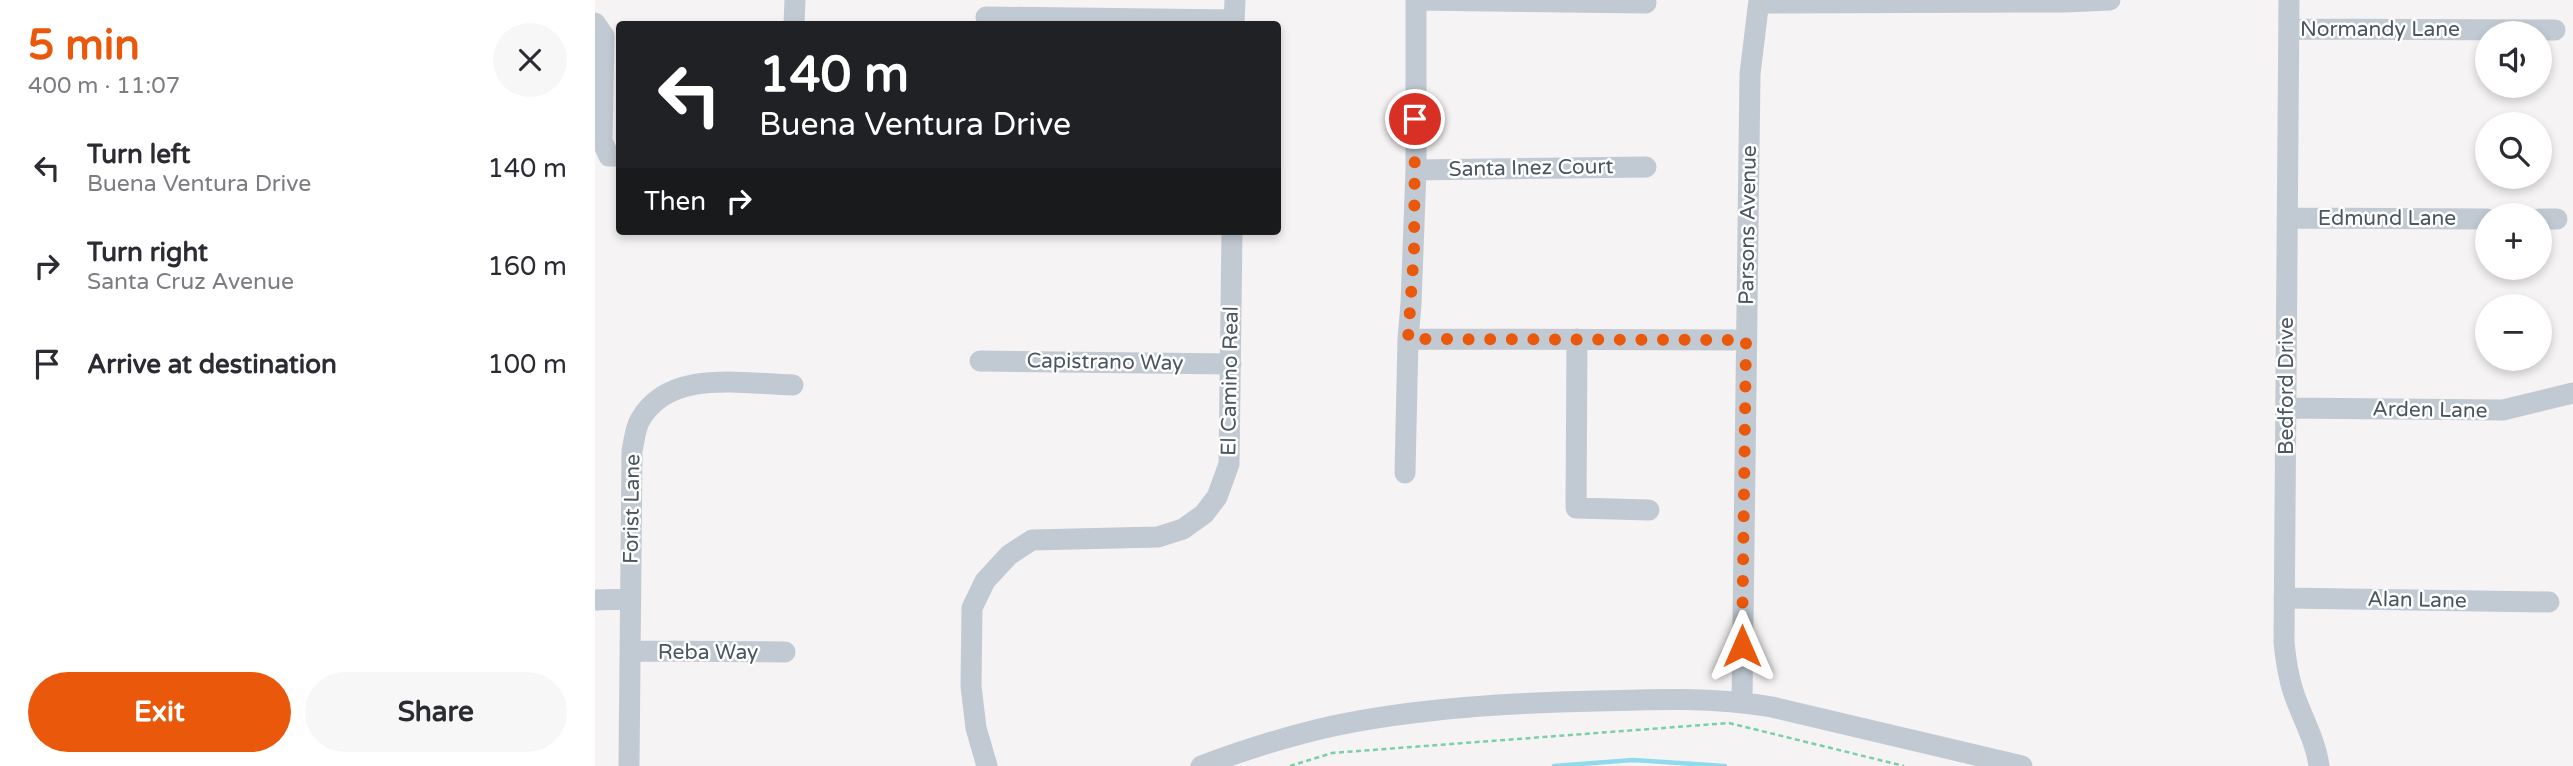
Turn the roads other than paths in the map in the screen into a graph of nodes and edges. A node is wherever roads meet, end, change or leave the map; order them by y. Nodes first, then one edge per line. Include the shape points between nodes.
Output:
1 (795, 0) edge
2 (1416, 0) edge
3 (2110, 0) edge
4 (2289, 0) edge
5 (1759, 1) edge
6 (1646, 3) dead end
7 (1234, 15) edge
8 (986, 17) dead end
9 (794, 21) edge
10 (595, 23) edge
11 (2289, 29) junction
12 (2555, 30) dead end
13 (616, 156) edge
14 (1646, 167) dead end
15 (1416, 170) junction
16 (2287, 218) junction
17 (2475, 219) edge
18 (1232, 235) edge
19 (1408, 339) junction
20 (1577, 339) junction
21 (1746, 340) junction
22 (980, 361) dead end
23 (1231, 364) junction
24 (793, 385) dead end
25 (2573, 393) edge
26 (2286, 408) junction
27 (1405, 474) dead end
28 (1649, 509) dead end
29 (2284, 598) junction
30 (630, 599) junction
31 (595, 600) edge
32 (2549, 601) dead end
33 (632, 651) junction
34 (785, 652) dead end
35 (1742, 702) junction
36 (629, 766) edge
37 (987, 766) edge
38 (1201, 766) edge
39 (2022, 766) edge
40 (2319, 766) edge

1 - 9 street
2 - 6 street
2 - 15 street
3 - 5 street
4 - 11 street, Bedford Drive
5 - 21 street, Parsons Avenue via 1750,74
7 - 8 street
10 - 13 street via 604,36 602,141 609,156
11 - 12 street, Normandy Lane
11 - 16 street, Bedford Drive
14 - 15 street, Santa Inez Court
15 - 19 street
16 - 17 street, Edmund Lane
16 - 26 street, Bedford Drive
18 - 23 street, El Camino Real
19 - 20 street
19 - 27 street
20 - 21 street
20 - 28 street via 1576,508
21 - 35 street, Parsons Avenue
22 - 23 street, Capistrano Way
23 - 37 street, El Camino Real via 1229,464 1217,497 1204,514 1183,529 1158,537 1033,540 1009,555 985,581 972,608 971,686
24 - 30 street, Forist Lane via 684,385 653,402 639,422 632,451
25 - 26 street, Arden Lane via 2503,410
26 - 29 street, Bedford Drive
29 - 32 street, Alan Lane
29 - 40 street, Bedford Drive via 2286,669
30 - 31 street
30 - 33 street, Forist Lane
33 - 34 street, Reba Way
33 - 36 street, Forist Lane
35 - 38 street via 1653,699 1451,709 1332,726
35 - 39 street

